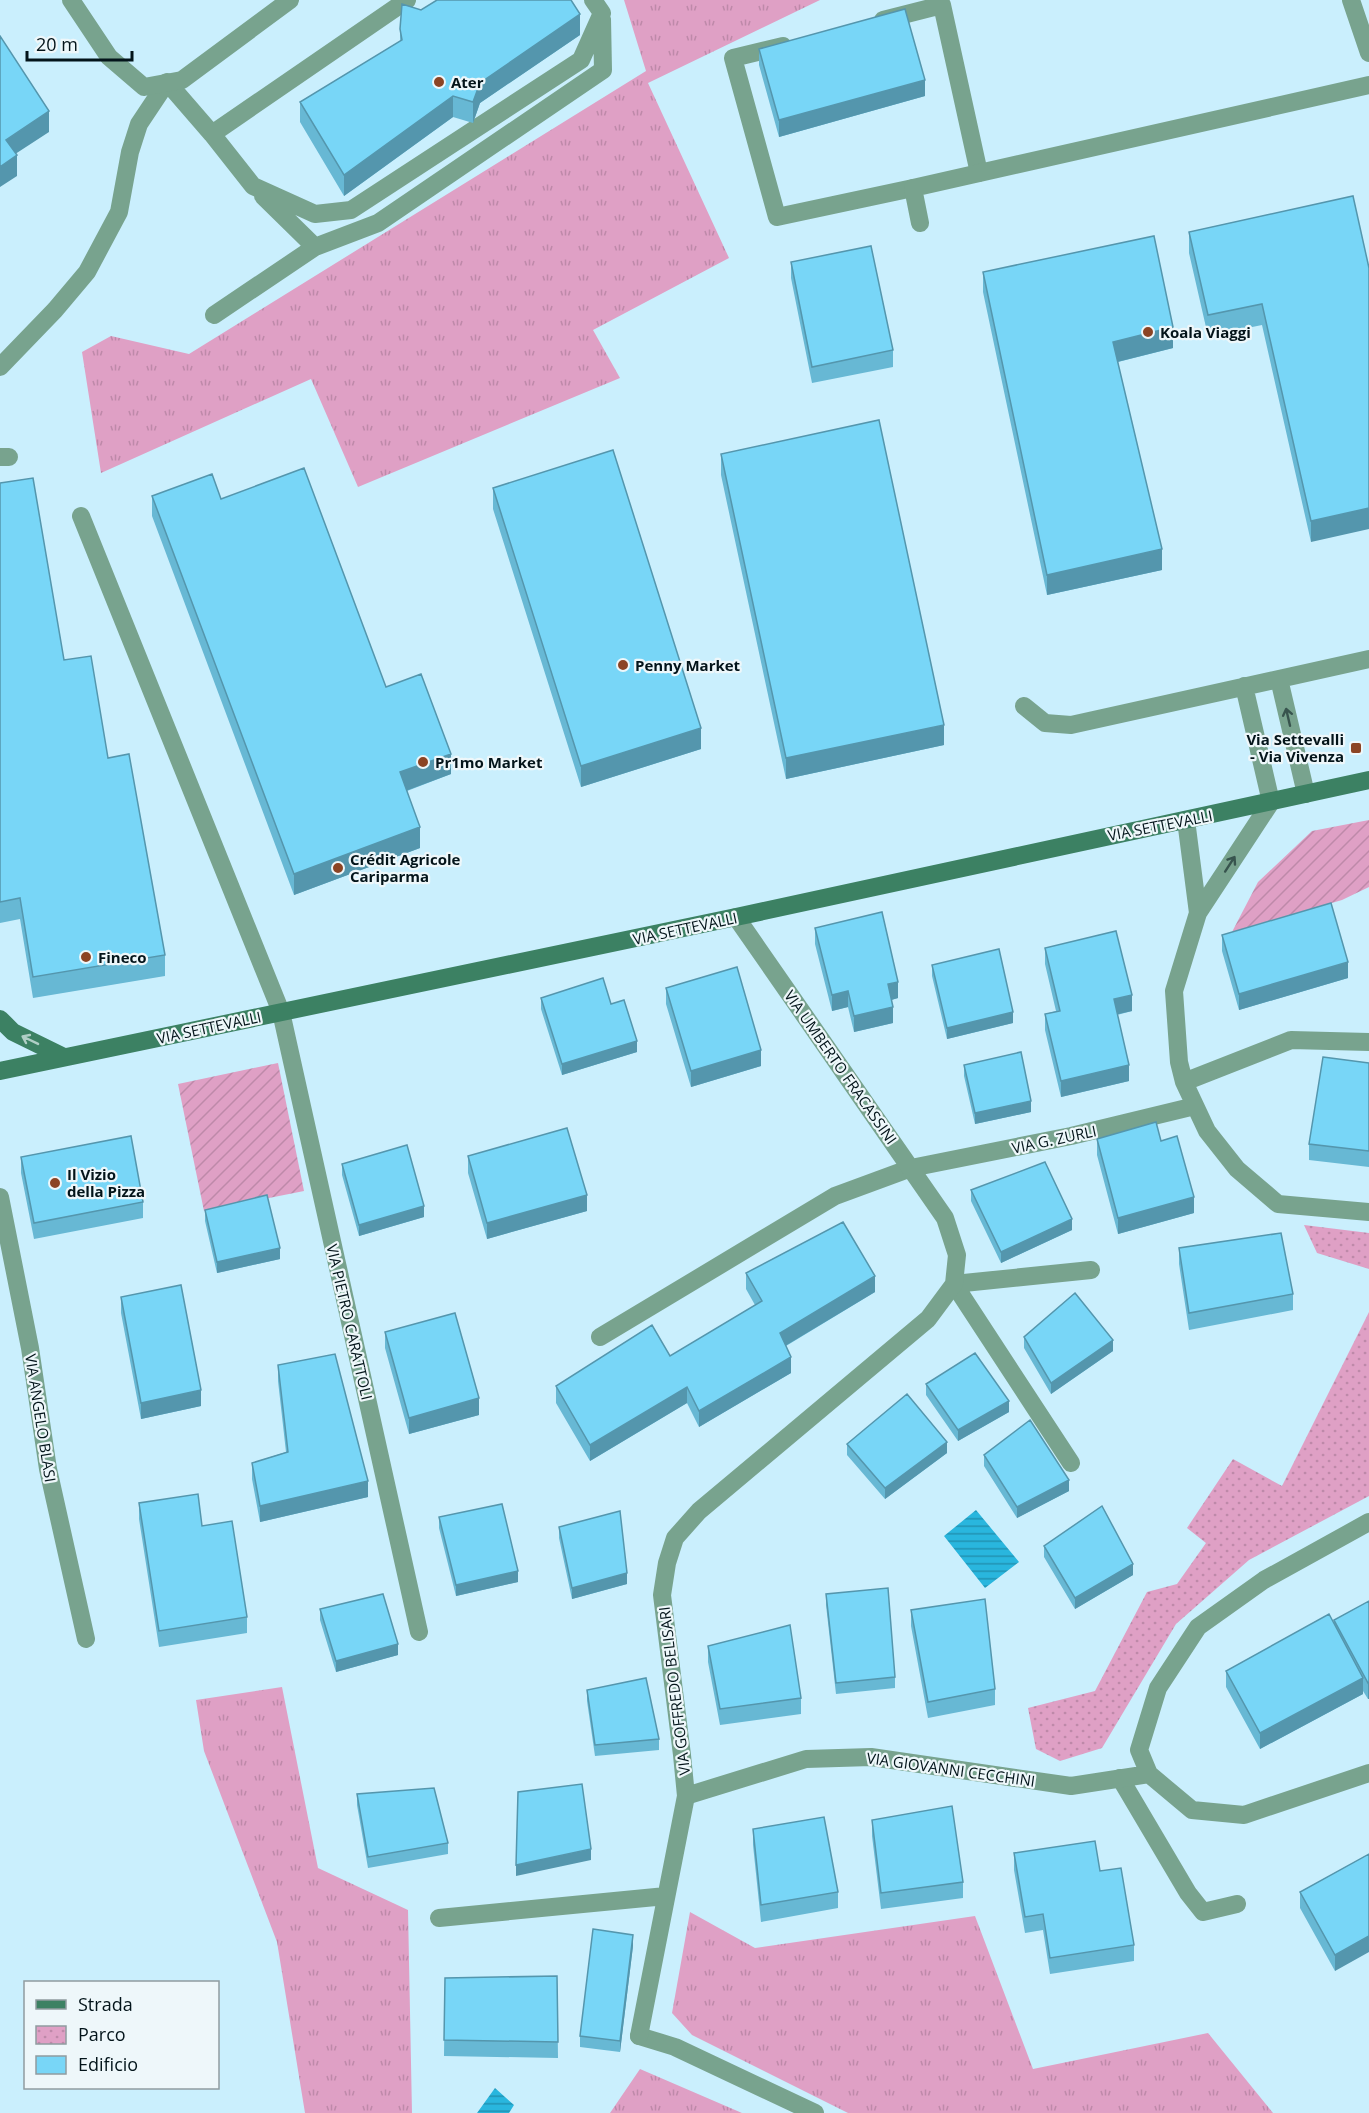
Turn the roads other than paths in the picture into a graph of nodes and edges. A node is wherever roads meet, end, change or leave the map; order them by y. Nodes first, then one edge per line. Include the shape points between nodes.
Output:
1 (71, 0) edge
2 (290, 0) edge
3 (407, 0) edge
4 (1351, 0) edge
5 (598, 7) edge
6 (872, 23) edge
7 (802, 41) edge
8 (1367, 42) edge
9 (167, 82) junction
10 (1369, 85) edge
11 (212, 134) junction
12 (979, 173) junction
13 (253, 186) junction
14 (913, 188) junction
15 (920, 223) dead end
16 (315, 247) junction
17 (214, 315) dead end
18 (0, 367) edge
19 (81, 516) dead end
20 (1369, 659) edge
21 (1280, 679) junction
22 (1244, 687) junction
23 (1024, 706) dead end
24 (1369, 780) edge
25 (1306, 794) junction
26 (1271, 802) junction
27 (1186, 820) junction
28 (1198, 913) junction
29 (736, 917) junction
30 (281, 1012) junction
31 (0, 1019) edge
32 (1369, 1042) edge
33 (64, 1057) junction
34 (0, 1071) edge
35 (1184, 1082) junction
36 (1195, 1106) junction
37 (911, 1168) junction
38 (0, 1197) edge
39 (1369, 1212) edge
40 (1091, 1270) dead end
41 (954, 1284) junction
42 (600, 1337) dead end
43 (1071, 1462) dead end
44 (1369, 1522) edge
45 (419, 1632) dead end
46 (86, 1639) dead end
47 (1369, 1773) edge
48 (1149, 1774) junction
49 (1120, 1778) junction
50 (686, 1796) junction
51 (666, 1896) junction
52 (1236, 1904) dead end
53 (439, 1918) dead end
54 (815, 2113) edge

1 - 9 street via 109,57 144,87
2 - 9 street via 182,80
3 - 11 street
4 - 8 street
5 - 13 street via 581,60 351,210 315,214
5 - 16 street via 603,70 378,223
6 - 12 street via 942,5
7 - 14 street via 732,58 777,217
9 - 11 street
9 - 18 street via 139,124 119,212 87,272
10 - 12 street
11 - 13 street
12 - 14 street
13 - 16 street
14 - 15 street
16 - 17 street
19 - 30 street, VIA PIETRO CARATTOLI
20 - 21 street
21 - 22 street
25 -> 21 street
22 - 23 street via 1071,725 1045,723
22 - 26 street
24 - 25 main road, VIA SETTEVALLI
25 - 26 main road, VIA SETTEVALLI
26 - 27 main road, VIA SETTEVALLI
28 -> 26 street
27 - 28 street
27 - 29 main road, VIA SETTEVALLI
28 - 35 street via 1174,991
29 - 30 main road, VIA SETTEVALLI
29 - 37 street, VIA UMBERTO FRACASSINI
30 - 33 main road, VIA SETTEVALLI
30 - 45 street, VIA PIETRO CARATTOLI
33 -> 31 main road via 14,1032
32 - 35 street via 1290,1040
33 - 34 main road, VIA SETTEVALLI
35 - 36 street
36 - 37 street, VIA G. ZURLI via 1071,1137
36 - 39 street via 1207,1131 1237,1169 1278,1204
37 - 41 street, VIA UMBERTO FRACASSINI via 945,1218 957,1255
37 - 42 street, VIA G. ZURLI via 835,1196
38 - 46 street, VIA ANGELO BLASI via 30,1348 48,1468
40 - 41 street
41 - 43 street
41 - 50 street, VIA GOFFREDO BELISARI via 928,1319 699,1511 675,1538 662,1595
44 - 48 street via 1264,1580 1198,1627 1158,1688 1140,1750
47 - 48 street via 1244,1815 1192,1810
48 - 49 street, VIA GIOVANNI CECCHINI
49 - 50 street, VIA GIOVANNI CECCHINI via 1071,1786 871,1757 806,1759
49 - 52 street via 1203,1912
50 - 51 street, VIA GOFFREDO BELISARI
51 - 53 street
51 - 54 street, VIA GOFFREDO BELISARI via 639,2036 675,2047

